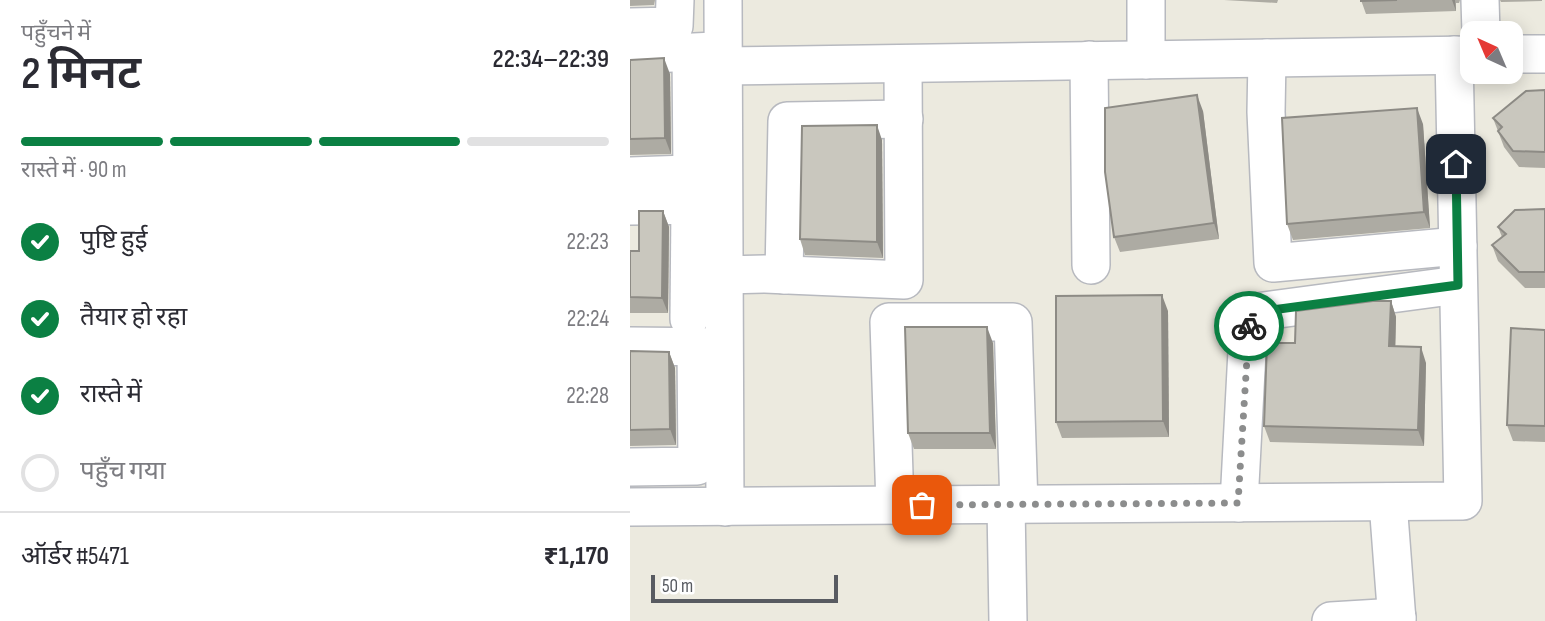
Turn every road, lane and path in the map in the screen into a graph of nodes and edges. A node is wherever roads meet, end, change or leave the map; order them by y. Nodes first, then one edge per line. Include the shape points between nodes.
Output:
1 (675, 0) edge
2 (723, 0) edge
3 (1146, 0) edge
4 (1480, 0) edge
5 (1475, 21) edge
6 (630, 27) edge
7 (1460, 48) edge
8 (1523, 54) edge
9 (1545, 54) edge
10 (630, 55) edge
11 (712, 56) junction
12 (1268, 58) junction
13 (1146, 60) junction
14 (1089, 61) junction
15 (903, 64) junction
16 (1467, 84) edge
17 (904, 119) junction
18 (630, 176) edge
19 (707, 189) junction
20 (630, 206) edge
21 (1458, 246) junction
22 (1091, 265) dead end
23 (724, 275) junction
24 (784, 275) junction
25 (1458, 285) junction
26 (630, 321) edge
27 (708, 332) junction
28 (630, 346) edge
29 (630, 467) edge
30 (1388, 502) junction
31 (1238, 503) junction
32 (895, 505) junction
33 (1013, 505) junction
34 (725, 506) junction
35 (630, 507) edge
36 (1397, 619) edge
37 (1008, 621) edge
38 (1331, 621) edge

1 - 6 street via 674,26
2 - 11 street
3 - 13 street
4 - 5 street
7 - 12 street
8 - 9 street
10 - 11 street
11 - 15 street
11 - 19 street
12 - 13 street
12 - 21 street via 1273,263
13 - 14 street
14 - 15 street
14 - 22 street
15 - 17 street
16 - 21 street
17 - 24 street via 787,121
17 - 24 street via 904,280
18 - 19 street
19 - 20 street
19 - 23 street
19 - 27 street
21 - 25 street
23 - 24 street
23 - 27 street
25 - 30 street via 1463,502
25 - 31 street via 1250,313
26 - 27 street
27 - 28 street
27 - 29 street via 697,466
27 - 34 street
30 - 31 street
30 - 36 street
31 - 33 street
32 - 33 street
32 - 33 street via 889,322 1013,322
32 - 34 street
33 - 37 street
34 - 35 street
36 - 38 street

